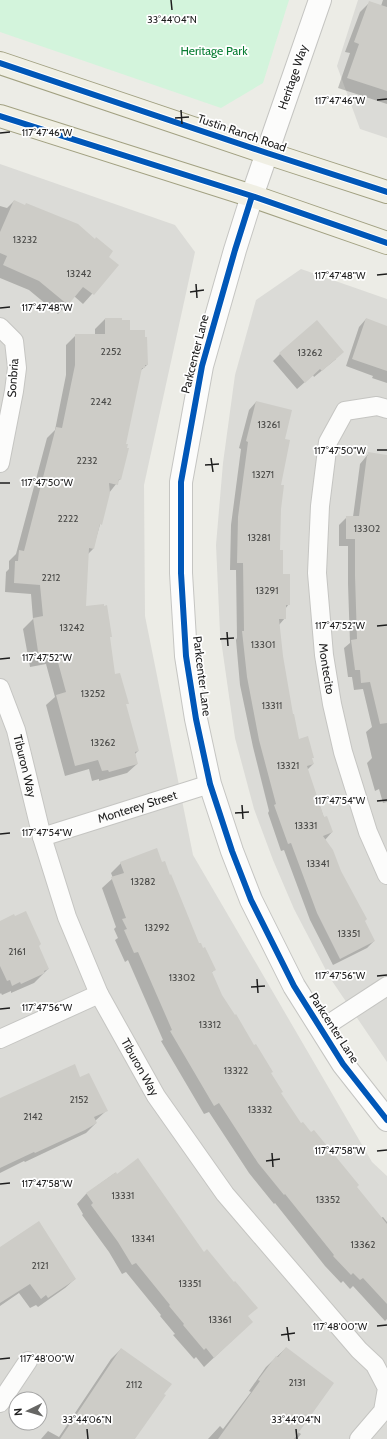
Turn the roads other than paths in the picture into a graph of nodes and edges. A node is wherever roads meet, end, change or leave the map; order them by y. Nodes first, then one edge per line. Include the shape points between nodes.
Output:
1 (320, 0) edge
2 (0, 62) edge
3 (0, 116) edge
4 (267, 153) junction
5 (387, 192) edge
6 (252, 196) junction
7 (387, 243) edge
8 (0, 327) edge
9 (387, 410) edge
10 (0, 463) edge
11 (0, 688) edge
12 (210, 784) junction
13 (42, 836) junction
14 (387, 875) edge
15 (387, 986) edge
16 (99, 994) junction
17 (321, 1029) junction
18 (0, 1039) edge
19 (387, 1120) edge
20 (28, 1361) dead end
21 (387, 1388) edge
22 (0, 1403) edge
23 (359, 1439) edge

1 - 4 street, Heritage Way
2 - 4 main road, Tustin Ranch Road
3 - 6 main road
4 - 5 main road, Tustin Ranch Road
4 - 6 street, Parkcenter Lane
6 - 7 main road
6 - 12 street, Parkcenter Lane via 202,366 181,482 181,573 186,656
8 - 10 street, Sonbria via 14,341 17,368
9 - 14 street, Montecito via 377,406 345,411 328,442 320,506 317,573 324,656 343,752 368,832
11 - 13 street, Tiburon Way via 16,730
12 - 13 street, Monterey Street
12 - 17 street, Parkcenter Lane via 251,900 294,986
13 - 16 street, Tiburon Way via 67,917
15 - 17 street
16 - 18 street
16 - 21 street, Tiburon Way via 156,1096 225,1194 359,1350 376,1365
17 - 19 street, Parkcenter Lane via 343,1064
20 - 22 street
21 - 23 street via 382,1411

